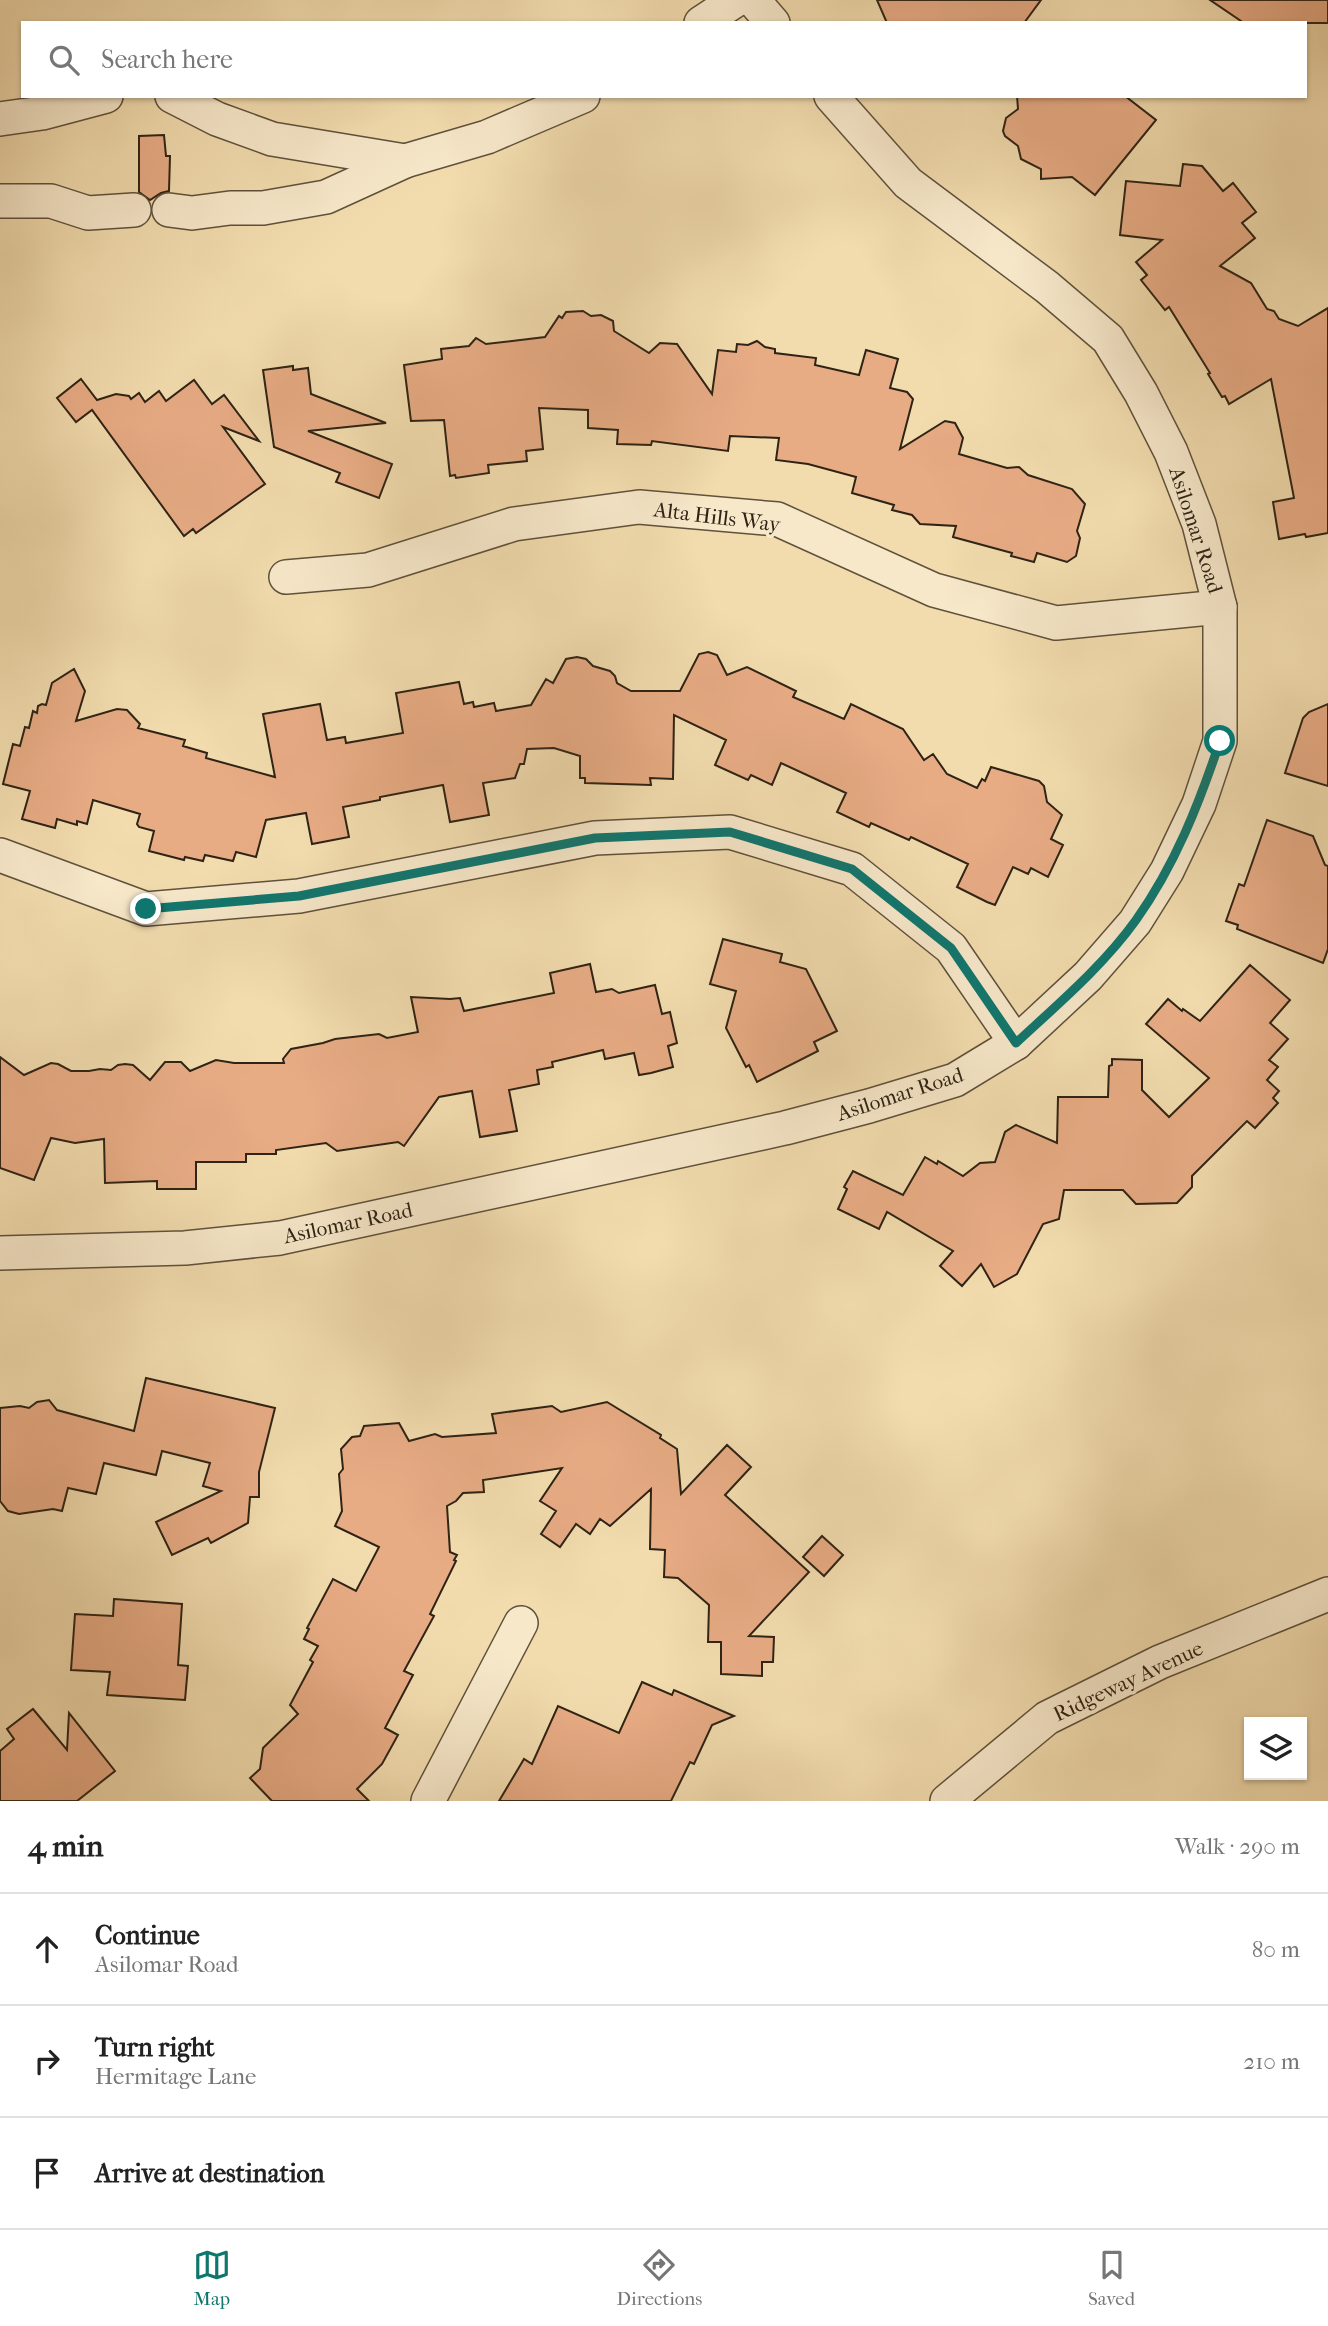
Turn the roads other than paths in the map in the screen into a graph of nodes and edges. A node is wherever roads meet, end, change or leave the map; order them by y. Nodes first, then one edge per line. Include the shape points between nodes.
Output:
1 (736, 0) edge
2 (753, 0) edge
3 (704, 21) edge
4 (771, 21) edge
5 (99, 98) edge
6 (176, 98) edge
7 (578, 98) edge
8 (833, 98) edge
9 (0, 119) edge
10 (405, 161) junction
11 (0, 201) edge
12 (134, 210) dead end
13 (169, 210) dead end
14 (286, 577) dead end
15 (1220, 607) junction
16 (0, 855) edge
17 (1016, 1043) junction
18 (0, 1253) edge
19 (1328, 1594) edge
20 (521, 1623) dead end
21 (428, 1801) edge
22 (947, 1801) edge

1 - 3 street
2 - 4 street
5 - 9 street
6 - 10 street via 272,139
7 - 10 street via 487,136
8 - 15 street, Asilomar Road via 908,183 1047,287 1108,340 1171,452 1199,524
10 - 13 street via 326,197 262,208
11 - 12 street via 51,201 88,213
14 - 15 street, Alta Hills Way via 368,570 514,524 639,507 777,519 934,590 1056,623
15 - 17 street, Asilomar Road via 1220,741 1194,815 1135,922 1088,976
16 - 17 street via 146,909 299,896 595,838 730,832 852,869 951,948
17 - 18 street, Asilomar Road via 956,1080 833,1116 293,1235 185,1248
19 - 22 street, Ridgeway Avenue via 1160,1662 1047,1718
20 - 21 street

